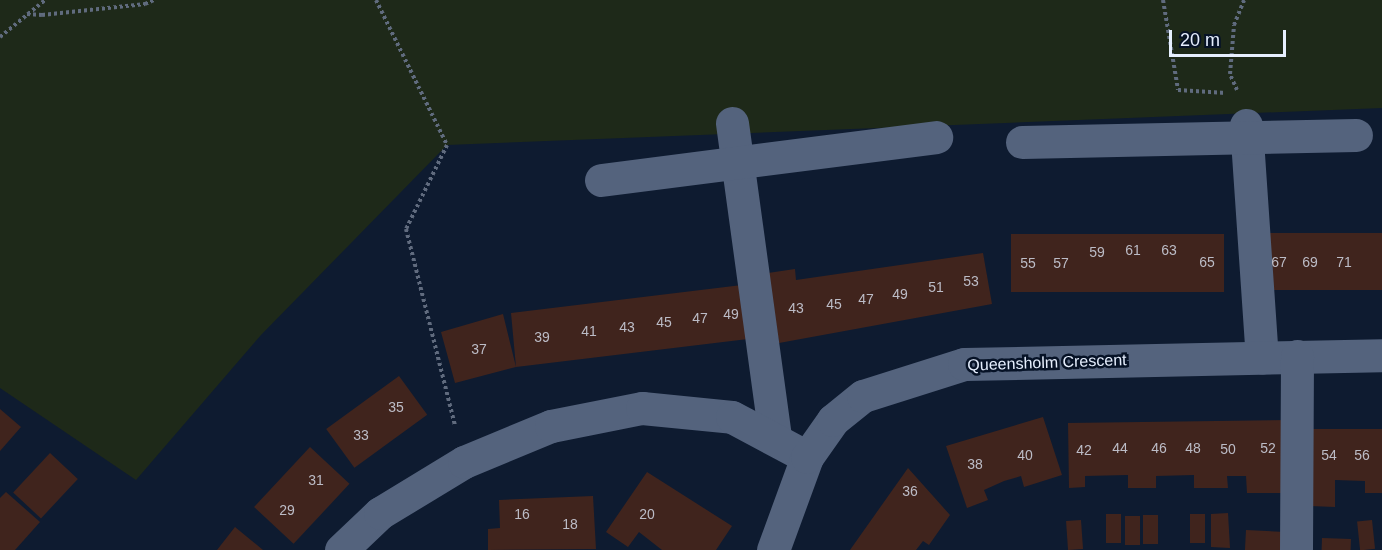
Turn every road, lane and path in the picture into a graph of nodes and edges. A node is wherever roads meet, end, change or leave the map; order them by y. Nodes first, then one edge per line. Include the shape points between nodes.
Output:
1 (45, 0) edge
2 (154, 0) edge
3 (376, 0) edge
4 (1162, 0) edge
5 (1244, 0) edge
6 (27, 14) junction
7 (0, 37) edge
8 (732, 123) dead end
9 (1247, 132) junction
10 (1356, 135) dead end
11 (936, 137) dead end
12 (1022, 142) dead end
13 (738, 161) junction
14 (601, 180) dead end
15 (1382, 355) edge
16 (1297, 356) junction
17 (1262, 357) junction
18 (775, 438) junction
19 (807, 457) junction
20 (464, 462) junction
21 (341, 550) edge
22 (773, 550) edge
23 (1296, 550) edge

1 - 6 path
2 - 6 path
3 - 20 path via 447,145 406,229
4 - 5 path via 1178,90 1238,94 1230,74 1234,25
6 - 7 path
8 - 13 street
9 - 10 street
9 - 12 street
9 - 17 street
11 - 13 street
13 - 14 street
13 - 18 street
15 - 16 street, Queensholm Crescent
16 - 17 street, Queensholm Crescent
16 - 23 street
17 - 19 street, Queensholm Crescent via 964,364 863,396 833,420
18 - 19 street
18 - 20 street via 732,417 642,408 551,426
19 - 22 street, Queensholm Crescent
20 - 21 street via 380,513

